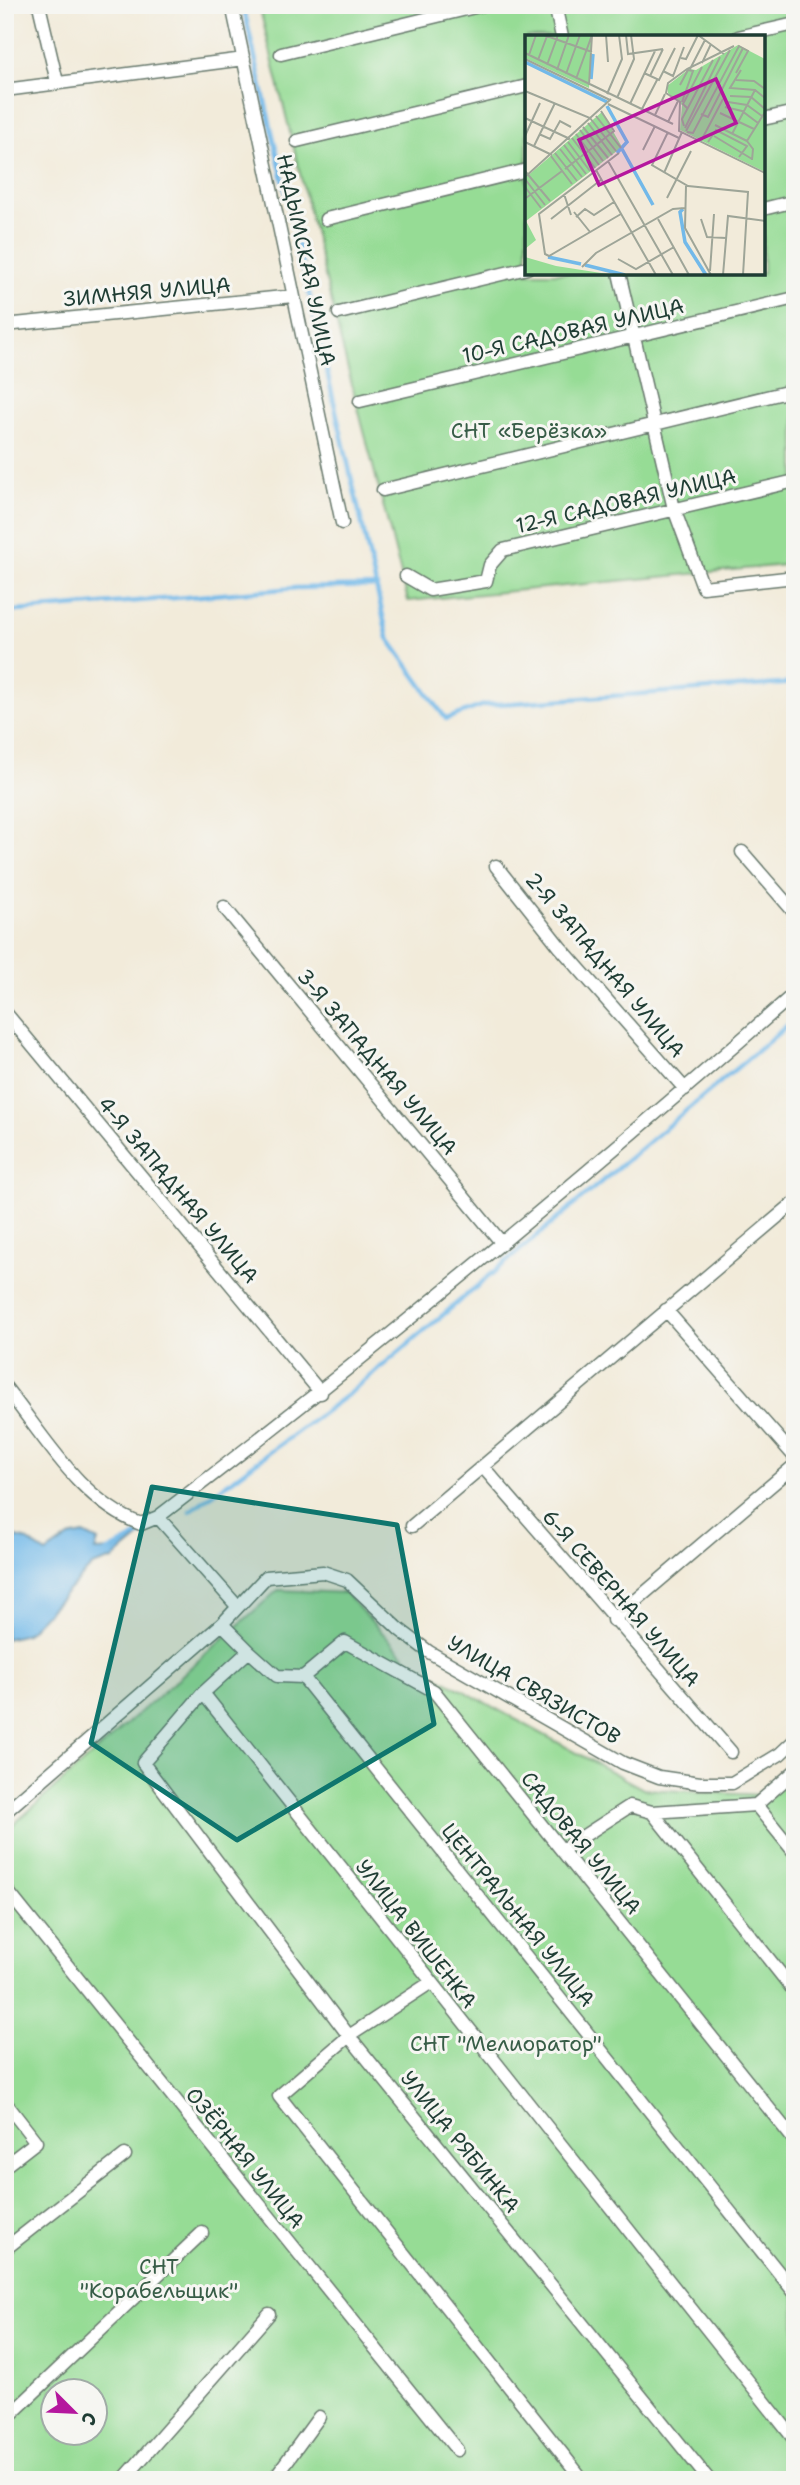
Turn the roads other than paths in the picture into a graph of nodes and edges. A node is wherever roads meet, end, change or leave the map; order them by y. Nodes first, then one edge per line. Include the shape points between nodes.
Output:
1 (39, 5) edge
2 (232, 5) edge
3 (483, 5) edge
4 (555, 5) edge
5 (795, 23) edge
6 (562, 35) edge
7 (746, 35) edge
8 (281, 54) dead end
9 (244, 59) junction
10 (57, 82) junction
11 (525, 86) edge
12 (5, 90) edge
13 (795, 112) edge
14 (765, 118) edge
15 (297, 141) dead end
16 (525, 170) edge
17 (795, 201) edge
18 (765, 208) edge
19 (326, 219) dead end
20 (525, 268) edge
21 (619, 275) edge
22 (293, 296) junction
23 (795, 298) edge
24 (339, 313) dead end
25 (5, 325) edge
26 (633, 337) junction
27 (795, 390) edge
28 (359, 401) dead end
29 (653, 423) junction
30 (795, 481) edge
31 (383, 490) dead end
32 (674, 509) junction
33 (342, 523) dead end
34 (406, 576) dead end
35 (795, 577) edge
36 (742, 852) dead end
37 (496, 866) dead end
38 (224, 907) dead end
39 (795, 913) edge
40 (795, 993) edge
41 (5, 1012) edge
42 (685, 1089) junction
43 (795, 1202) edge
44 (501, 1242) junction
45 (666, 1310) junction
46 (5, 1387) edge
47 (321, 1393) junction
48 (795, 1457) edge
49 (795, 1465) edge
50 (483, 1467) junction
51 (158, 1517) junction
52 (412, 1526) dead end
53 (237, 1606) junction
54 (613, 1620) junction
55 (222, 1624) junction
56 (249, 1651) junction
57 (303, 1677) junction
58 (203, 1693) junction
59 (795, 1740) edge
60 (731, 1752) dead end
61 (795, 1771) edge
62 (756, 1805) junction
63 (5, 1812) edge
64 (652, 1812) junction
65 (562, 1850) junction
66 (795, 1853) edge
67 (5, 1888) edge
68 (430, 1983) junction
69 (795, 1992) edge
70 (349, 2036) junction
71 (5, 2102) edge
72 (795, 2141) edge
73 (125, 2155) dead end
74 (5, 2166) edge
75 (202, 2233) dead end
76 (5, 2249) edge
77 (795, 2293) edge
78 (270, 2314) dead end
79 (320, 2417) dead end
80 (5, 2420) edge
81 (795, 2440) edge
82 (457, 2450) dead end
83 (123, 2480) edge
84 (272, 2480) edge
85 (583, 2480) edge
86 (709, 2480) edge

1 - 10 street
2 - 9 street, НАДЫМСКАЯ УЛИЦА
3 - 8 street
4 - 6 street
5 - 7 street
9 - 10 street
9 - 22 street, НАДЫМСКАЯ УЛИЦА
10 - 12 street
11 - 15 street
13 - 14 street
16 - 19 street
17 - 18 street
20 - 24 street
21 - 26 street
22 - 25 street, ЗИМНЯЯ УЛИЦА
22 - 33 street, НАДЫМСКАЯ УЛИЦА
23 - 26 street, 10-Я САДОВАЯ УЛИЦА
26 - 28 street, 10-Я САДОВАЯ УЛИЦА
26 - 29 street
27 - 29 street
29 - 31 street
29 - 32 street
30 - 32 street, 12-Я САДОВАЯ УЛИЦА
32 - 34 street, 12-Я САДОВАЯ УЛИЦА via 503,551 490,565 486,581 430,590
32 - 35 street via 703,587
36 - 39 street
37 - 42 street, 2-Я ЗАПАДНАЯ УЛИЦА via 560,947
38 - 44 street, 3-Я ЗАПАДНАЯ УЛИЦА
40 - 42 street
41 - 47 street, 4-Я ЗАПАДНАЯ УЛИЦА
42 - 44 street
43 - 45 street
44 - 47 street
45 - 48 street
45 - 50 street
46 - 51 street via 90,1492 117,1515 141,1524
47 - 51 street
49 - 54 street
50 - 52 street
50 - 54 street, 6-Я СЕВЕРНАЯ УЛИЦА
51 - 53 street
53 - 55 street
53 - 59 street, УЛИЦА СВЯЗИСТОВ via 266,1577 323,1572 347,1580 429,1652 623,1763 659,1777 732,1783
54 - 60 street, 6-Я СЕВЕРНАЯ УЛИЦА
55 - 56 street
55 - 63 street
56 - 57 street via 277,1676
56 - 58 street
57 - 65 street, САДОВАЯ УЛИЦА via 345,1642 434,1691
57 - 77 street, ЦЕНТРАЛЬНАЯ УЛИЦА
58 - 68 street, УЛИЦА ВИШЕНКА
58 - 70 street, УЛИЦА РЯБИНКА via 143,1763
61 - 62 street
62 - 64 street
62 - 66 street
64 - 65 street via 630,1806
64 - 69 street
65 - 72 street, САДОВАЯ УЛИЦА
67 - 82 street, ОЗЁРНАЯ УЛИЦА
68 - 70 street
68 - 81 street, УЛИЦА ВИШЕНКА
70 - 85 street via 279,2096
70 - 86 street, УЛИЦА РЯБИНКА
71 - 74 street via 36,2142
73 - 76 street
75 - 80 street
78 - 83 street
79 - 84 street

